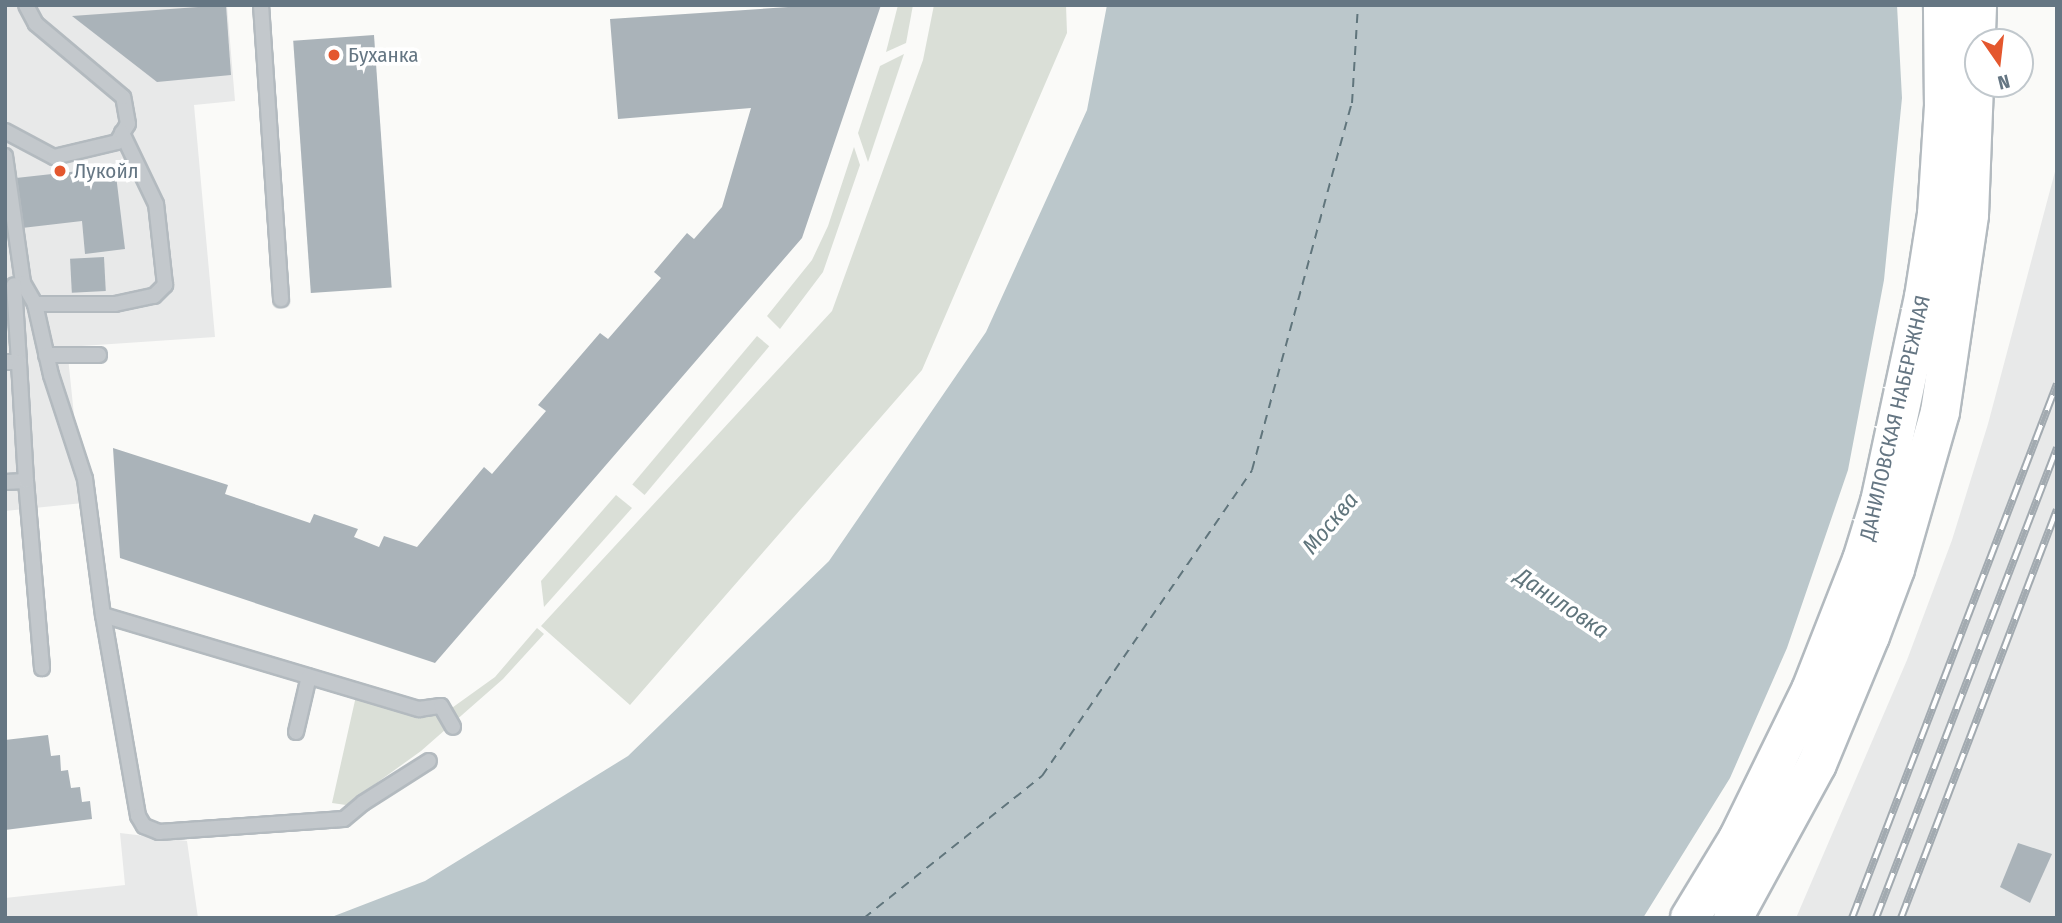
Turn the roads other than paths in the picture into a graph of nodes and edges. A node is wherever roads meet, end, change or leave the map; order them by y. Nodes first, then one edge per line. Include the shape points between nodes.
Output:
1 (26, 5) edge
2 (261, 5) edge
3 (1943, 5) edge
4 (1977, 5) edge
5 (5, 131) edge
6 (122, 133) junction
7 (5, 156) edge
8 (14, 285) edge
9 (281, 299) dead end
10 (35, 304) junction
11 (46, 355) junction
12 (99, 355) dead end
13 (12, 362) edge
14 (26, 481) junction
15 (5, 482) edge
16 (103, 615) junction
17 (42, 668) dead end
18 (309, 676) junction
19 (453, 727) dead end
20 (296, 732) dead end
21 (429, 761) dead end
22 (1690, 918) edge
23 (1733, 918) edge

1 - 6 lane via 36,24 122,97 128,124
2 - 9 lane
3 - 22 main road, ДАНИЛОВСКАЯ НАБЕРЕЖНАЯ via 1944,107 1937,214 1880,502 1811,690 1738,839
4 - 23 main road, ДАНИЛОВСКАЯ НАБЕРЕЖНАЯ via 1969,215 1940,412 1895,569 1870,636 1817,764
5 - 6 lane via 54,157 117,142
6 - 10 lane via 156,204 165,285 154,296 115,304
7 - 8 lane
8 - 10 lane
8 - 13 lane
10 - 11 lane
11 - 12 lane
11 - 16 lane via 85,479
13 - 14 lane
14 - 15 lane
14 - 17 lane
16 - 18 lane
16 - 21 lane via 138,816 144,825 159,832 344,819
18 - 19 lane via 419,709 441,706
18 - 20 lane

